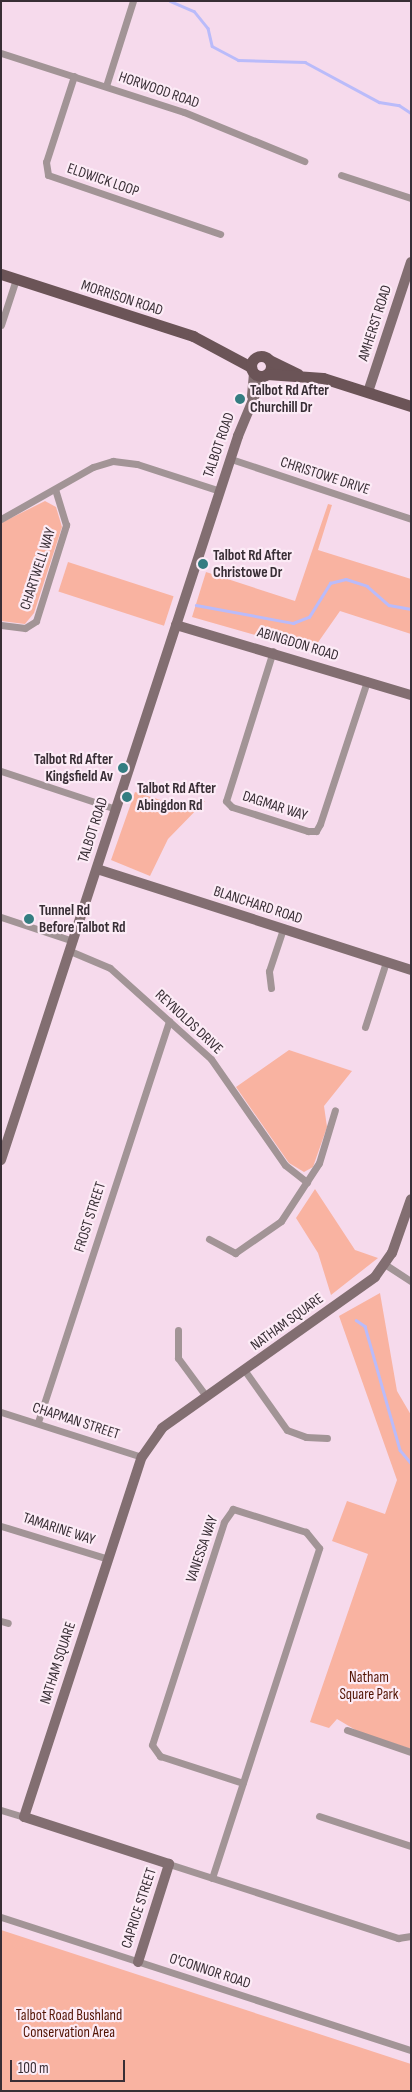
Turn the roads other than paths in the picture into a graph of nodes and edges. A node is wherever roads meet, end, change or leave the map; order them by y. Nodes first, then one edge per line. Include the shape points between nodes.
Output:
1 (133, 1) edge
2 (1, 53) edge
3 (74, 76) junction
4 (106, 86) junction
5 (304, 161) dead end
6 (341, 175) dead end
7 (411, 198) edge
8 (220, 234) dead end
9 (411, 262) edge
10 (1, 274) edge
11 (16, 279) junction
12 (1, 325) edge
13 (258, 370) junction
14 (304, 376) junction
15 (368, 392) junction
16 (411, 406) edge
17 (230, 459) junction
18 (55, 490) junction
19 (220, 491) junction
20 (1, 519) edge
21 (411, 519) edge
22 (1, 625) edge
23 (176, 625) junction
24 (273, 651) junction
25 (367, 681) junction
26 (411, 695) edge
27 (1, 771) edge
28 (116, 809) junction
29 (97, 869) junction
30 (1, 918) edge
31 (283, 929) junction
32 (71, 946) junction
33 (386, 962) junction
34 (411, 970) edge
35 (271, 988) dead end
36 (169, 1021) junction
37 (365, 1027) dead end
38 (335, 1110) dead end
39 (1, 1160) edge
40 (307, 1182) junction
41 (411, 1199) edge
42 (209, 1239) dead end
43 (386, 1265) junction
44 (411, 1281) edge
45 (178, 1330) dead end
46 (245, 1371) junction
47 (206, 1396) junction
48 (1, 1412) edge
49 (38, 1422) junction
50 (327, 1438) dead end
51 (142, 1458) junction
52 (1, 1526) edge
53 (108, 1559) junction
54 (346, 1730) dead end
55 (411, 1752) edge
56 (243, 1783) junction
57 (1, 1810) edge
58 (319, 1816) dead end
59 (24, 1817) junction
60 (411, 1846) edge
61 (169, 1864) junction
62 (212, 1878) junction
63 (1, 1917) edge
64 (411, 1936) edge
65 (138, 1962) junction
66 (411, 2050) edge

1 - 4 street
2 - 3 street, HORWOOD ROAD
3 - 4 street, HORWOOD ROAD
3 - 8 street, ELDWICK LOOP via 46,162 48,175
4 - 5 street, HORWOOD ROAD
6 - 7 street
9 - 15 street, AMHERST ROAD
10 - 11 main road, MORRISON ROAD
11 - 12 street
11 - 13 main road, MORRISON ROAD via 192,336
13 - 14 main road, MORRISON ROAD
13 - 14 main road, MORRISON ROAD via 269,360
13 - 17 street, TALBOT ROAD
14 - 15 main road, MORRISON ROAD
15 - 16 main road, MORRISON ROAD
17 - 19 street, TALBOT ROAD
17 - 21 street, CHRISTOWE DRIVE
18 - 19 street via 93,467 120,461
18 - 20 street
18 - 22 street, CHARTWELL WAY via 66,525 36,621 26,628
19 - 23 street, TALBOT ROAD
23 - 24 street, ABINGDON ROAD
23 - 28 street, TALBOT ROAD
24 - 25 street, ABINGDON ROAD
24 - 25 street, DAGMAR WAY via 226,801 232,807 300,829 316,831 320,824
25 - 26 street, ABINGDON ROAD
27 - 28 street
28 - 29 street, TALBOT ROAD
29 - 31 street, BLANCHARD ROAD
29 - 32 street, TALBOT ROAD
30 - 32 street, REYNOLDS DRIVE
31 - 33 street, BLANCHARD ROAD
31 - 35 street via 269,971
32 - 36 street, REYNOLDS DRIVE via 110,968
32 - 39 street, TALBOT ROAD
33 - 34 street, BLANCHARD ROAD
33 - 37 street
36 - 40 street, REYNOLDS DRIVE via 211,1060 285,1165
36 - 49 street, FROST STREET
38 - 40 street via 319,1163
40 - 42 street via 281,1220 241,1250 228,1252
41 - 43 street
43 - 44 street
43 - 46 street, NATHAM SQUARE
45 - 47 street via 178,1358
46 - 47 street, NATHAM SQUARE
46 - 50 street via 287,1430 306,1438
47 - 51 street, NATHAM SQUARE via 162,1428
48 - 49 street, CHAPMAN STREET
49 - 51 street, CHAPMAN STREET
51 - 53 street, NATHAM SQUARE
52 - 53 street, TAMARINE WAY
53 - 59 street, NATHAM SQUARE
54 - 55 street
56 - 56 street, VANESSA WAY via 319,1548 306,1532 233,1510 224,1522 152,1745 160,1756
56 - 62 street, VANESSA WAY
57 - 59 street
58 - 60 street
59 - 61 street
61 - 62 street
61 - 65 street, CAPRICE STREET
62 - 64 street via 398,1938
63 - 65 street, O'CONNOR ROAD
65 - 66 street, O'CONNOR ROAD

